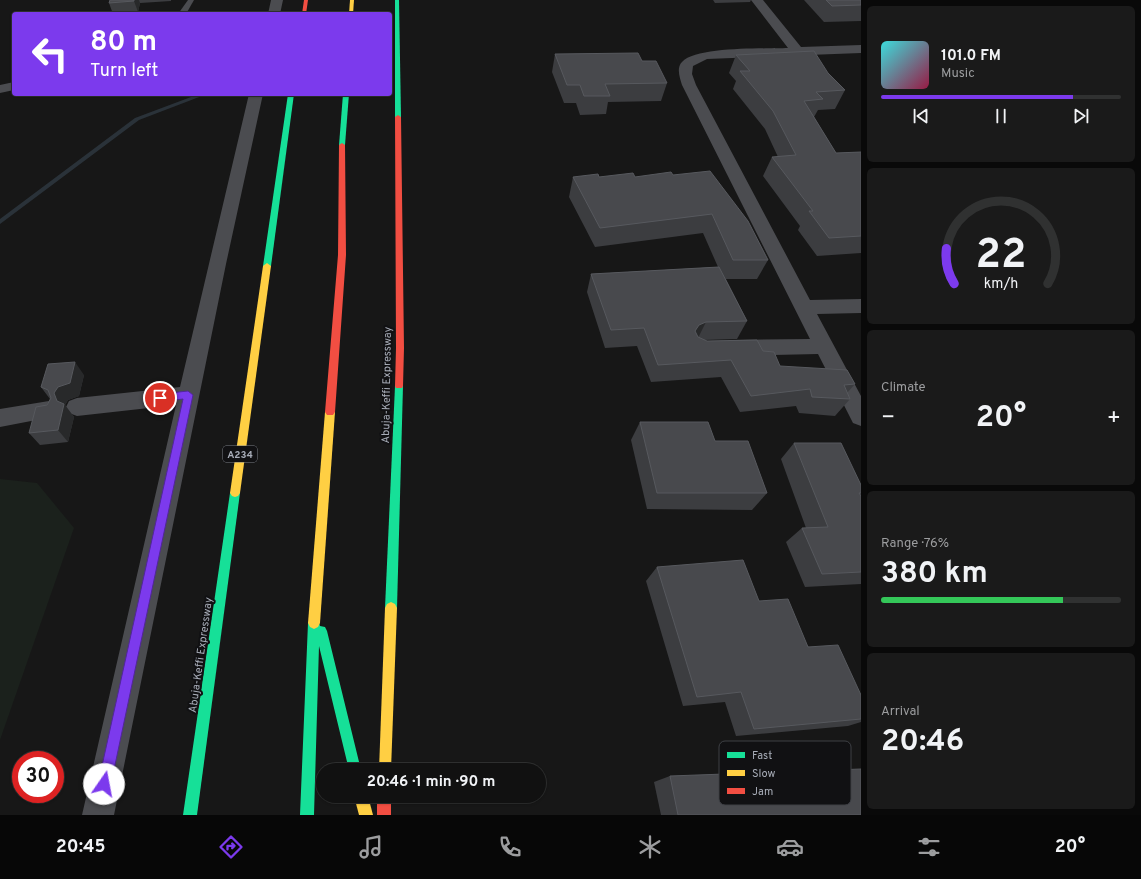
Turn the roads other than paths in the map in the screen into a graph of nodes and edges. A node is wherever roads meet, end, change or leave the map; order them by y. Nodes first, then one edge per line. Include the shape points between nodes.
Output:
1 (191, 0) edge
2 (277, 0) edge
3 (306, 0) edge
4 (352, 0) edge
5 (757, 0) edge
6 (397, 1) edge
7 (183, 12) edge
8 (274, 12) edge
9 (304, 12) edge
10 (352, 12) edge
11 (389, 12) edge
12 (861, 49) edge
13 (797, 51) junction
14 (12, 86) edge
15 (0, 89) edge
16 (256, 96) edge
17 (291, 96) edge
18 (346, 96) edge
19 (861, 306) edge
20 (802, 307) junction
21 (823, 346) junction
22 (714, 349) edge
23 (188, 395) junction
24 (77, 407) dead end
25 (49, 410) edge
26 (861, 417) edge
27 (0, 418) edge
28 (315, 609) junction
29 (353, 763) edge
30 (385, 763) edge
31 (196, 774) junction
32 (363, 803) edge
33 (384, 803) edge
34 (98, 815) edge
35 (181, 815) edge
36 (190, 815) edge
37 (307, 815) edge
38 (366, 815) edge
39 (384, 815) edge

1 - 7 lane
2 - 8 street
3 - 9 highway
4 - 10 highway
5 - 13 street
6 - 11 highway
6 - 30 highway, Abuja-Keffi Expressway via 400,348
12 - 13 street
13 - 20 street via 706,55 687,64 685,74
14 - 15 street
16 - 23 street
17 - 31 highway, Abuja-Keffi Expressway / A234
18 - 28 highway via 342,134 342,255
19 - 20 street
20 - 21 street
21 - 22 street
21 - 26 street
23 - 24 street
23 - 34 street
25 - 27 street
28 - 29 highway
28 - 37 highway
31 - 35 highway
31 - 36 highway, Abuja-Keffi Expressway / A234
32 - 38 highway
33 - 39 highway

